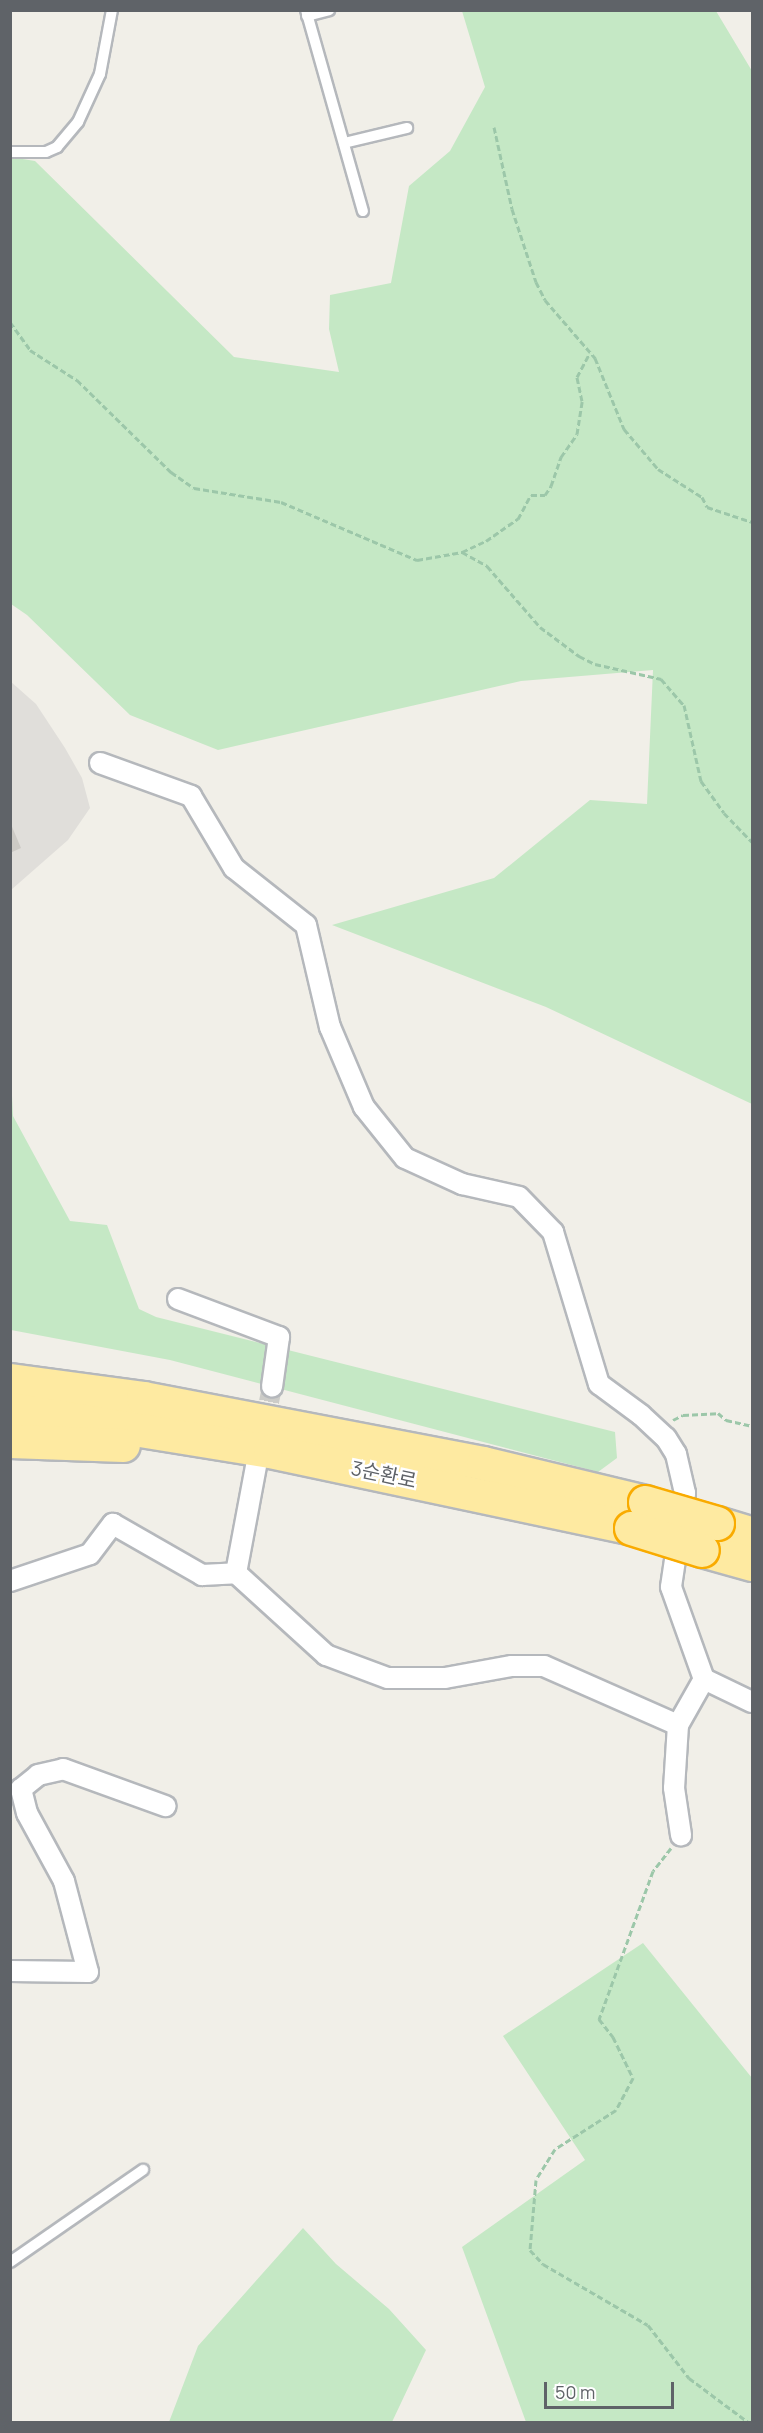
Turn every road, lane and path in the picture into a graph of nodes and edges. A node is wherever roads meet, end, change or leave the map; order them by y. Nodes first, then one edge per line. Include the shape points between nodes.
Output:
1 (112, 10) edge
2 (329, 10) edge
3 (307, 13) edge
4 (494, 127) dead end
5 (407, 128) dead end
6 (344, 143) junction
7 (10, 152) edge
8 (363, 211) dead end
9 (10, 322) edge
10 (590, 353) junction
11 (753, 522) edge
12 (462, 552) junction
13 (100, 763) dead end
14 (753, 842) edge
15 (178, 1299) dead end
16 (10, 1365) edge
17 (10, 1380) edge
18 (272, 1387) tunnel mouth
19 (10, 1409) edge
20 (753, 1426) edge
21 (666, 1438) junction
22 (10, 1441) edge
23 (398, 1447) junction
24 (264, 1456) junction
25 (638, 1515) junction
26 (753, 1534) edge
27 (710, 1537) junction
28 (753, 1564) edge
29 (236, 1573) junction
30 (10, 1581) edge
31 (704, 1679) junction
32 (753, 1702) edge
33 (678, 1725) junction
34 (165, 1806) dead end
35 (681, 1835) joint
36 (10, 1971) edge
37 (143, 2170) dead end
38 (10, 2262) edge
39 (748, 2422) edge

1 - 7 lane via 100,74 78,122 57,147 46,152
2 - 3 lane
3 - 6 lane
4 - 10 path via 512,209 536,282 545,300
5 - 6 lane
6 - 8 lane
9 - 12 path via 30,350 77,380 171,472 194,488 281,502 417,560
10 - 11 path via 624,429 658,469 702,497 716,512
10 - 12 path via 577,377 582,401 577,434 561,457 551,486 544,495 531,495 518,519 486,542
12 - 14 path via 487,566 540,627 579,656 595,664 661,679 669,685 684,705 701,781 724,813
13 - 21 street via 191,796 234,868 306,925 330,1027 364,1107 405,1158 462,1184 519,1197 553,1232 599,1384
15 - 18 street via 279,1337
16 - 23 highway
17 - 23 highway, 3순환로 via 143,1398
19 - 24 highway, 3순환로
20 - 21 path via 726,1420 718,1413 682,1415 670,1423
21 - 31 street via 676,1454 685,1493 671,1587
22 - 24 highway
23 - 25 highway, 3순환로
24 - 25 highway, 3순환로
24 - 29 street
25 - 27 highway, 3순환로, bridge
26 - 27 highway, 3순환로
27 - 28 highway, 3순환로
29 - 30 street via 202,1575 113,1524 90,1554
29 - 33 street via 326,1655 388,1678 445,1678 512,1666 544,1666
31 - 32 street
31 - 33 street
33 - 35 street via 674,1788
34 - 36 street via 63,1769 38,1775 21,1789 27,1813 64,1881 88,1972
35 - 39 path via 653,1871 599,2019 613,2037 633,2078 616,2110 555,2150 536,2180 530,2250 543,2264 648,2325 689,2378
37 - 38 lane

